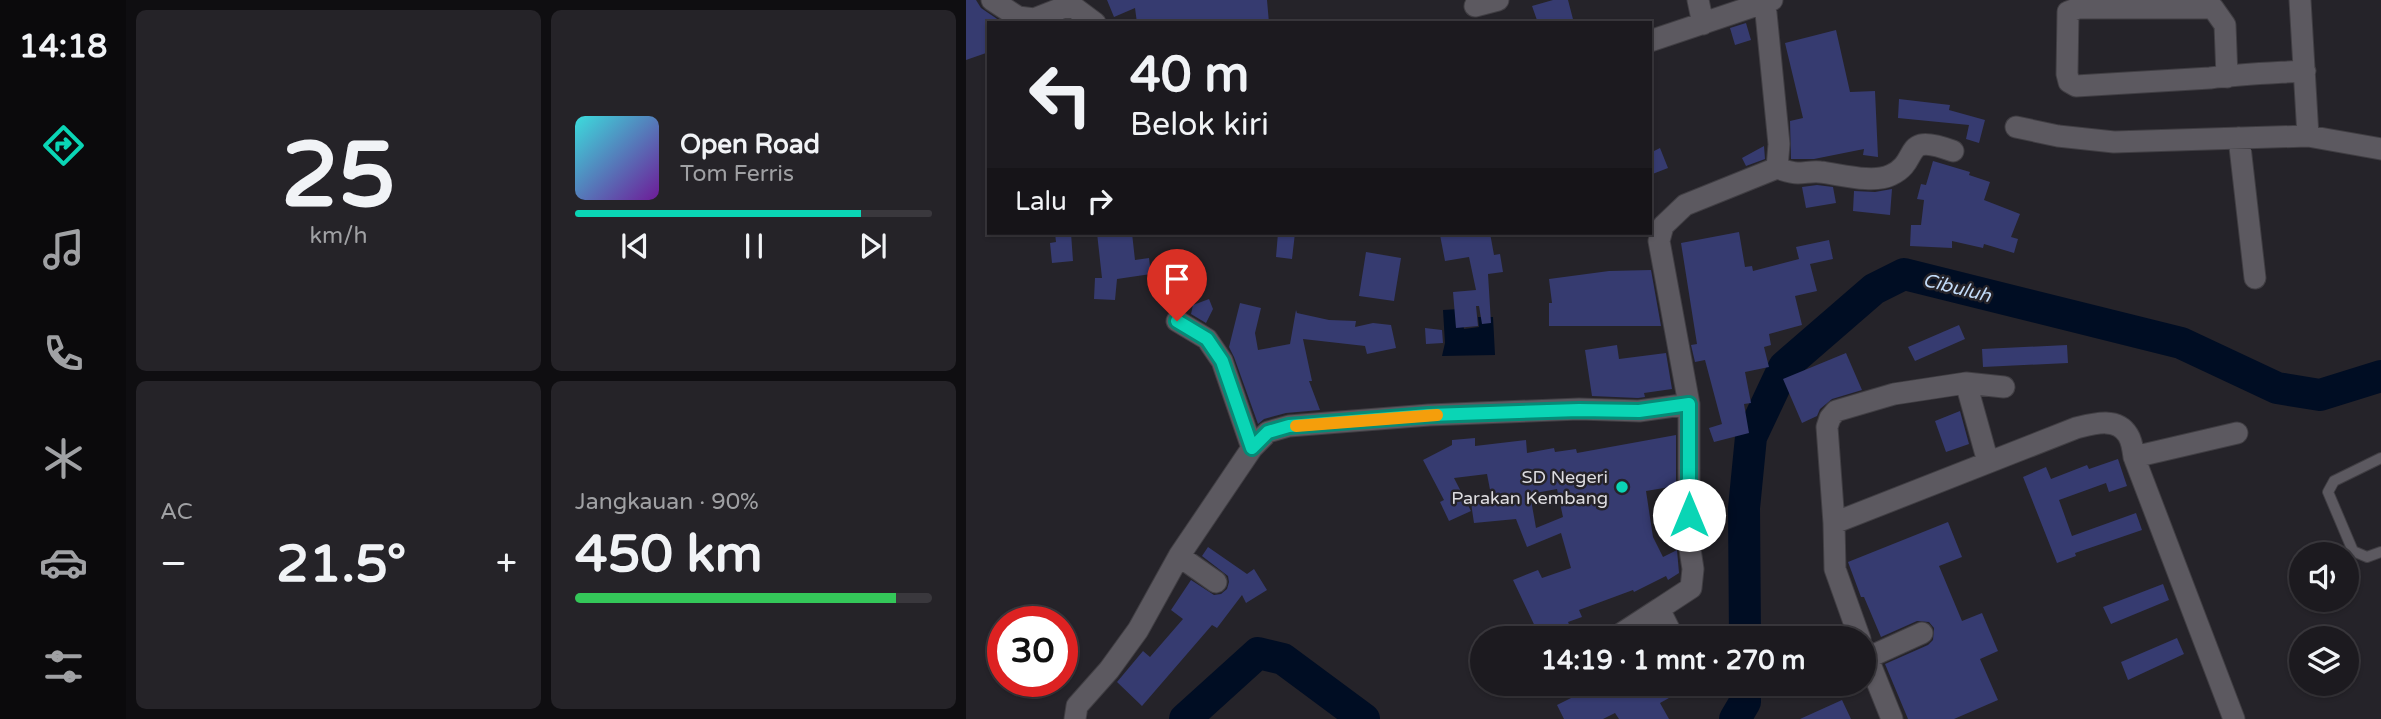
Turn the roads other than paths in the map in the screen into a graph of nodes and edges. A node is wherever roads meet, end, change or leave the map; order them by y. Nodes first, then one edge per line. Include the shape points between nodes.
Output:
1 (992, 0) edge
2 (1498, 0) edge
3 (1698, 0) edge
4 (2300, 0) edge
5 (1768, 2) edge
6 (1475, 6) dead end
7 (1092, 21) edge
8 (1703, 24) junction
9 (1652, 40) edge
10 (2305, 71) junction
11 (2227, 77) junction
12 (2016, 128) dead end
13 (2308, 136) junction
14 (2239, 138) junction
15 (2381, 149) edge
16 (1953, 150) dead end
17 (1777, 168) junction
18 (2255, 278) dead end
19 (1177, 321) dead end
20 (1966, 383) junction
21 (2004, 387) dead end
22 (1689, 404) junction
23 (2237, 433) dead end
24 (1252, 448) junction
25 (2134, 457) junction
26 (2381, 458) edge
27 (1987, 462) junction
28 (1834, 523) junction
29 (2381, 552) edge
30 (1179, 556) junction
31 (1216, 582) dead end
32 (1659, 609) junction
33 (1633, 626) edge
34 (1668, 626) edge
35 (1855, 626) edge
36 (1922, 633) dead end
37 (1876, 645) edge
38 (1876, 680) edge
39 (1075, 719) edge
40 (1892, 719) edge
41 (2234, 719) edge

1 - 7 street via 1018,17 1034,19 1068,6
2 - 6 street
3 - 8 street
4 - 10 street
5 - 8 street
5 - 17 street
8 - 9 street
10 - 11 street
10 - 13 street
11 - 11 street via 2076,86 2067,74 2068,12 2078,8 2213,8 2225,25
12 - 14 street via 2114,142
13 - 14 street
13 - 15 street
14 - 18 street
16 - 17 street via 1920,145 1890,176 1795,174
17 - 22 street via 1685,205 1663,226 1659,241
19 - 24 street via 1207,339 1222,361
20 - 21 street
20 - 27 street
20 - 28 street via 1894,394 1836,411 1827,428
22 - 24 street via 1639,411 1429,415 1289,426 1268,432
22 - 32 street via 1691,588
23 - 25 street
24 - 30 street
25 - 27 street via 2128,434 2104,422
25 - 41 street
26 - 29 lane via 2334,481 2328,492 2353,551 2367,557
27 - 28 street
28 - 35 street via 1835,569
30 - 31 street
30 - 39 street via 1138,630 1077,706
32 - 33 street
32 - 34 street
36 - 37 street
38 - 40 street

